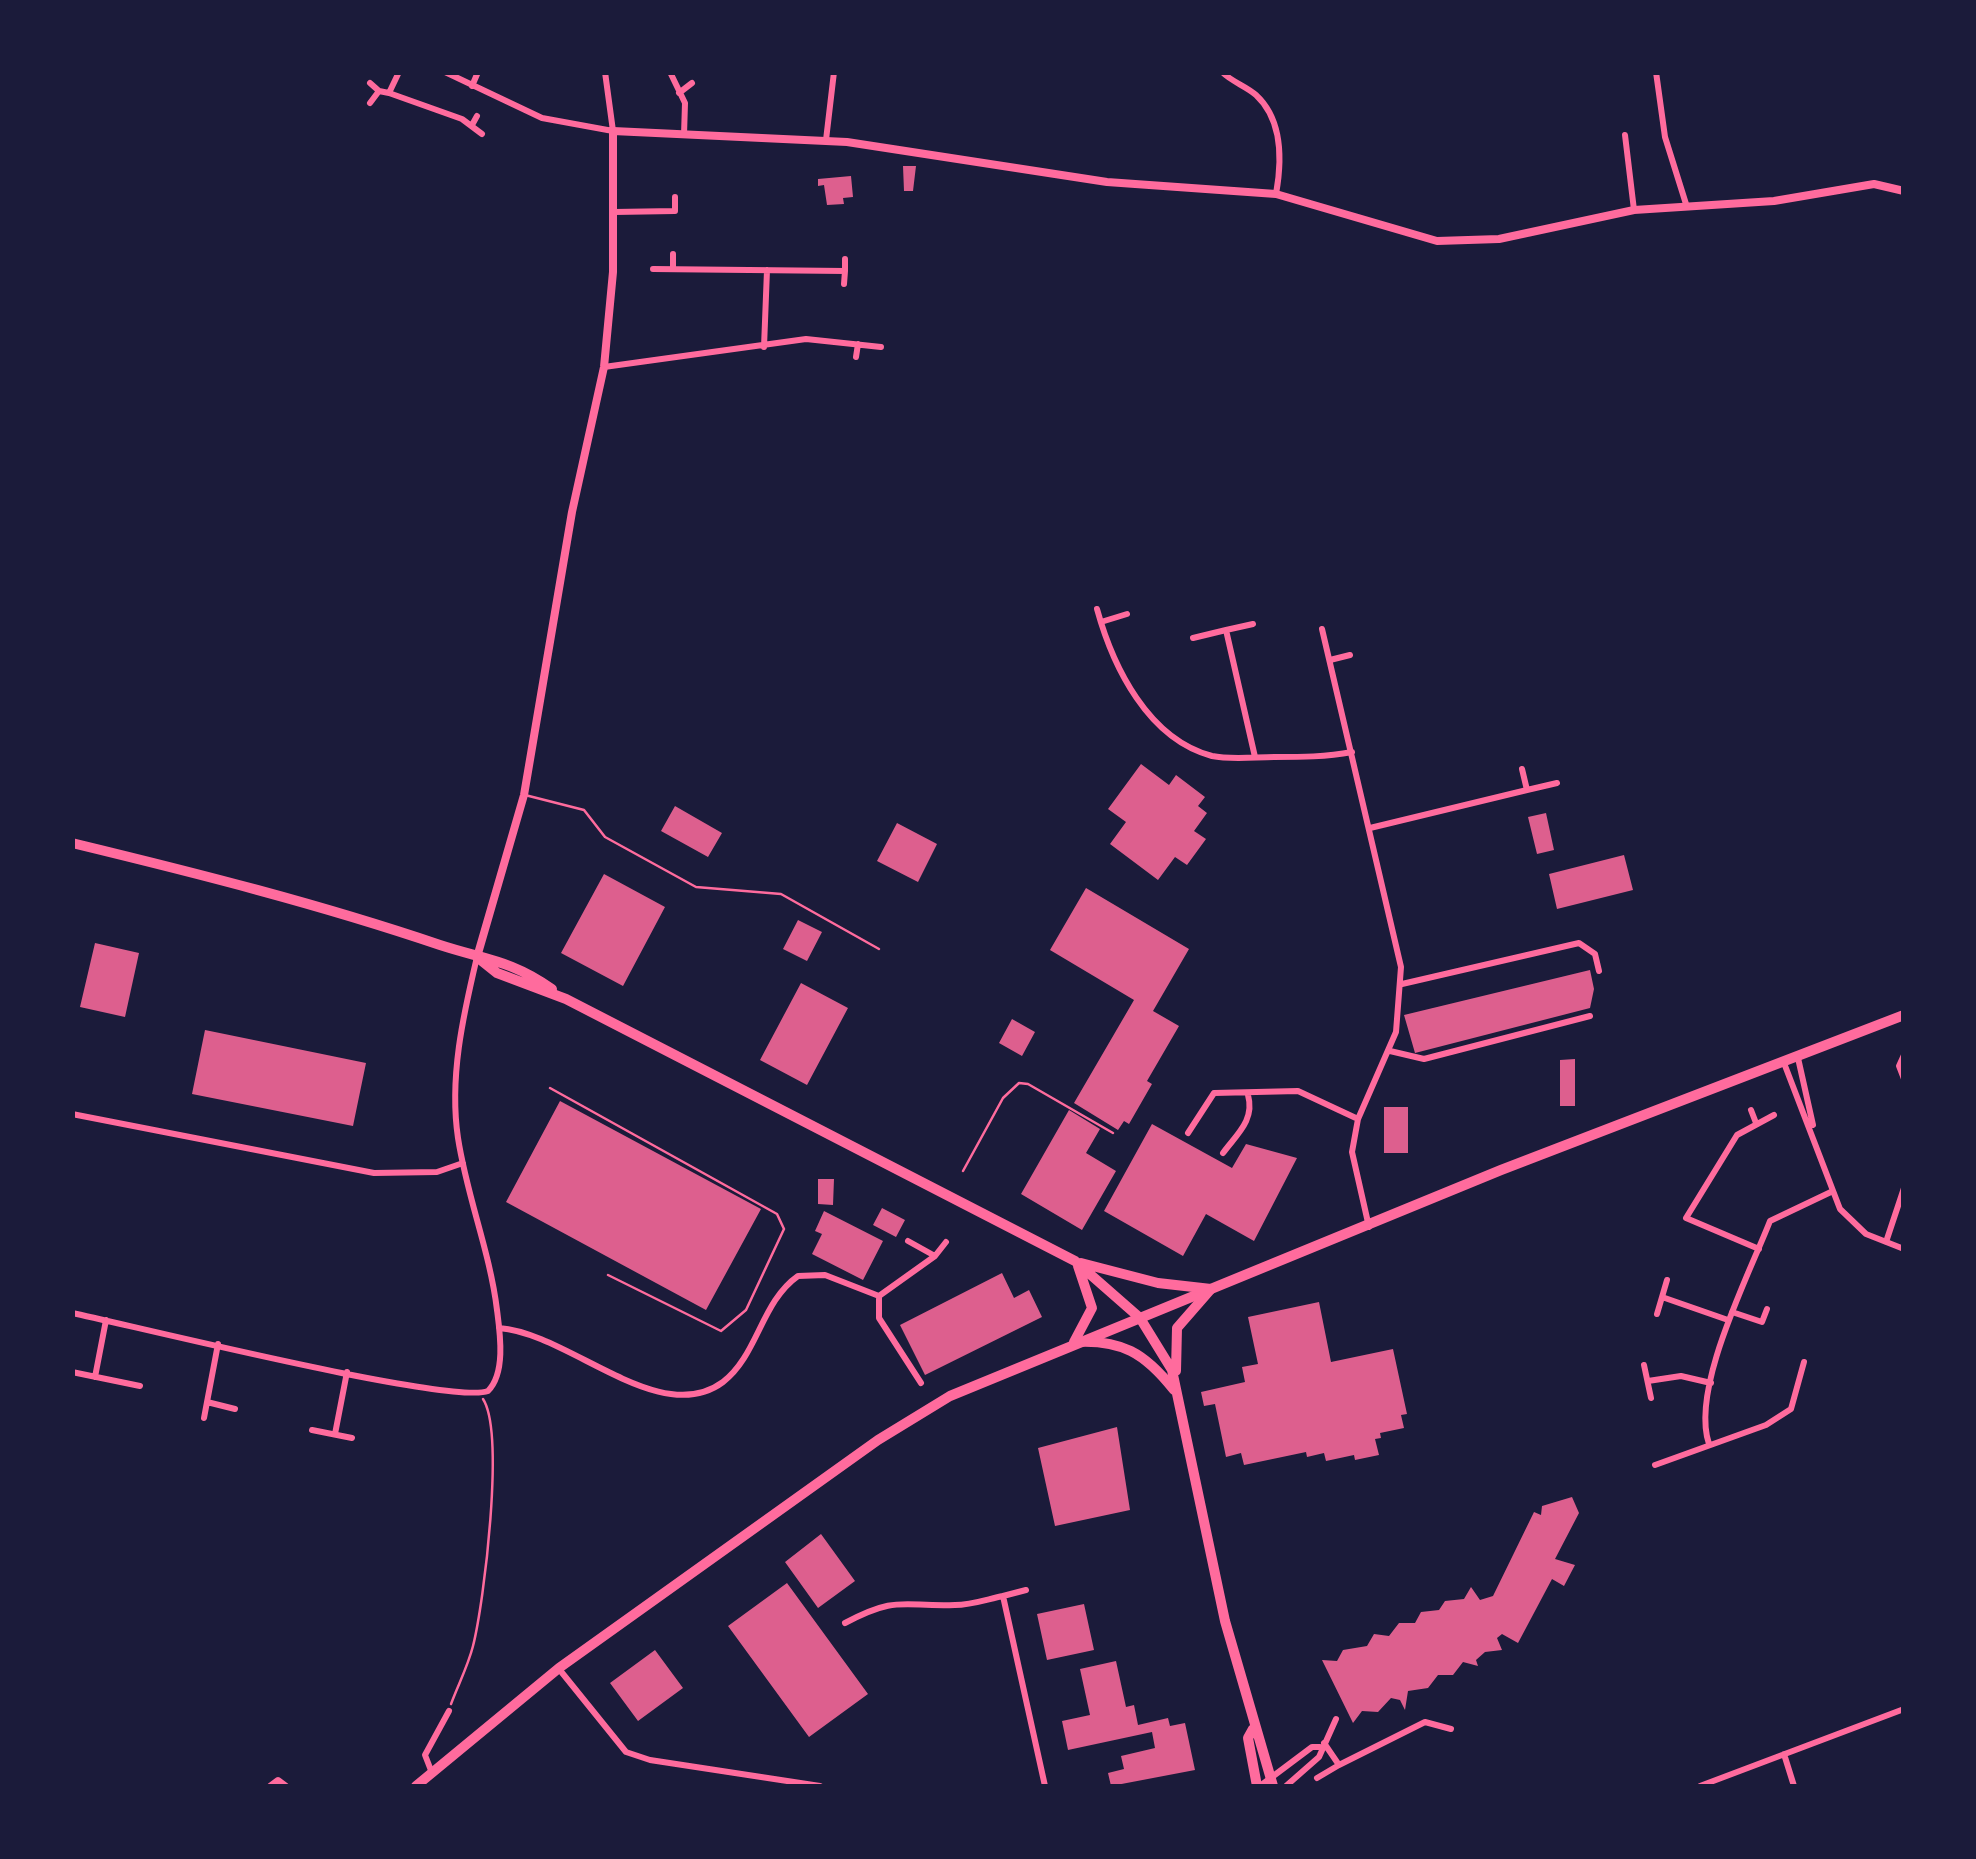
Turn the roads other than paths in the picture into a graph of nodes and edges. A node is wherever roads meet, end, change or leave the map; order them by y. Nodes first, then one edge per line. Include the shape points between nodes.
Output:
1 (400, 72) edge
2 (445, 72) edge
3 (478, 72) edge
4 (606, 72) edge
5 (670, 72) edge
6 (834, 72) edge
7 (1222, 72) edge
8 (1656, 72) edge
9 (370, 83) dead end
10 (692, 83) dead end
11 (472, 86) junction
12 (379, 91) junction
13 (389, 92) junction
14 (679, 93) junction
15 (370, 103) dead end
16 (477, 116) dead end
17 (472, 126) junction
18 (613, 131) junction
19 (482, 134) dead end
20 (1625, 134) dead end
21 (684, 135) junction
22 (826, 140) junction
23 (1904, 191) edge
24 (1276, 194) junction
25 (675, 197) dead end
26 (1686, 204) junction
27 (1634, 210) junction
28 (614, 212) junction
29 (674, 254) dead end
30 (845, 259) dead end
31 (653, 269) dead end
32 (673, 269) junction
33 (766, 270) junction
34 (845, 271) junction
35 (844, 284) dead end
36 (858, 344) junction
37 (764, 347) junction
38 (881, 347) dead end
39 (856, 357) dead end
40 (604, 367) junction
41 (1098, 609) dead end
42 (1128, 614) dead end
43 (1101, 622) junction
44 (1253, 624) dead end
45 (1322, 629) dead end
46 (1226, 630) junction
47 (1193, 638) dead end
48 (1350, 655) dead end
49 (1330, 660) junction
50 (1352, 752) junction
51 (1255, 757) junction
52 (1522, 769) dead end
53 (1557, 783) dead end
54 (1526, 790) junction
55 (524, 794) junction
56 (1370, 828) junction
57 (72, 842) edge
58 (879, 949) dead end
59 (477, 957) junction
60 (1599, 970) dead end
61 (1402, 984) junction
62 (1904, 1015) edge
63 (1590, 1016) dead end
64 (1390, 1051) junction
65 (1904, 1055) edge
66 (1798, 1058) junction
67 (1784, 1063) junction
68 (1904, 1079) edge
69 (550, 1088) dead end
70 (1248, 1095) junction
71 (1752, 1110) dead end
72 (72, 1114) edge
73 (1774, 1115) dead end
74 (1358, 1119) junction
75 (1756, 1123) junction
76 (1188, 1132) dead end
77 (1113, 1133) dead end
78 (1817, 1141) junction
79 (1223, 1152) dead end
80 (463, 1164) junction
81 (962, 1171) dead end
82 (1904, 1188) edge
83 (1833, 1191) junction
84 (1368, 1227) junction
85 (908, 1241) dead end
86 (946, 1242) dead end
87 (1886, 1242) junction
88 (1758, 1249) junction
89 (1904, 1249) edge
90 (936, 1256) junction
91 (1075, 1261) junction
92 (608, 1274) dead end
93 (1667, 1280) dead end
94 (1211, 1289) junction
95 (879, 1296) junction
96 (1662, 1297) junction
97 (1767, 1309) dead end
98 (72, 1313) edge
99 (1657, 1314) dead end
100 (1730, 1316) junction
101 (1140, 1318) junction
102 (106, 1320) junction
103 (500, 1328) junction
104 (1074, 1342) junction
105 (218, 1344) junction
106 (1804, 1362) dead end
107 (1644, 1365) dead end
108 (72, 1372) edge
109 (347, 1372) junction
110 (94, 1377) junction
111 (1648, 1381) junction
112 (921, 1382) dead end
113 (1712, 1382) junction
114 (140, 1386) dead end
115 (1178, 1395) junction
116 (1650, 1398) dead end
117 (207, 1402) junction
118 (235, 1409) dead end
119 (204, 1418) dead end
120 (312, 1430) dead end
121 (335, 1434) junction
122 (352, 1438) dead end
123 (1708, 1444) junction
124 (1655, 1465) dead end
125 (1026, 1590) dead end
126 (1003, 1596) junction
127 (844, 1623) dead end
128 (558, 1668) junction
129 (1904, 1709) edge
130 (449, 1711) road end
131 (1336, 1719) dead end
132 (1451, 1729) dead end
133 (1322, 1745) junction
134 (1784, 1754) junction
135 (1340, 1765) junction
136 (432, 1774) junction
137 (1317, 1778) dead end
138 (1265, 1784) edge
139 (270, 1786) edge
140 (286, 1786) edge
141 (416, 1786) edge
142 (820, 1786) edge
143 (1045, 1786) edge
144 (1286, 1786) edge
145 (1700, 1786) edge
146 (1794, 1786) edge

1 - 13 street
2 - 11 street
3 - 11 street
4 - 18 street
5 - 14 street
6 - 22 street
7 - 24 street via 1254,94 1274,121
8 - 26 street via 1665,137
9 - 12 street
10 - 14 street
11 - 18 street via 542,118
12 - 13 street
12 - 15 street
13 - 17 street
14 - 21 street
16 - 17 street
17 - 19 street
18 - 21 street
18 - 28 street
20 - 27 street
21 - 22 street
22 - 24 street via 1107,182
23 - 26 street via 1874,184 1774,201
24 - 27 street via 1437,241 1499,239
25 - 28 street via 674,211
26 - 27 street
28 - 40 street
29 - 32 street
30 - 34 street
31 - 32 street
32 - 33 street
33 - 34 street
33 - 37 street
34 - 35 street
36 - 37 street via 806,339
36 - 38 street
36 - 39 street
37 - 40 street
40 - 55 street
41 - 43 street
42 - 43 street
43 - 51 street via 1110,649 1156,722 1201,752
44 - 46 street
45 - 49 street
46 - 47 street
46 - 51 street
48 - 49 street
49 - 50 street
50 - 51 street
50 - 56 street
52 - 54 street
53 - 54 street
54 - 56 street
55 - 58 lane via 584,810 605,837 696,887 781,894
55 - 59 street
56 - 61 street
57 - 59 main road via 364,919
59 - 80 street via 456,1073
59 - 91 main road via 507,961 566,999
60 - 61 street via 1595,954 1580,943
61 - 64 street
62 - 66 main road
63 - 64 street via 1424,1059
64 - 74 street
65 - 68 street
66 - 67 main road
66 - 78 street
67 - 78 street
67 - 84 main road
69 - 92 lane via 778,1214 784,1229 746,1310 721,1331
70 - 74 street via 1298,1090
70 - 76 street via 1214,1093
70 - 79 street via 1247,1122
71 - 75 street
72 - 80 street via 374,1173 437,1172
73 - 75 street
74 - 84 street via 1352,1167
75 - 88 street via 1736,1137 1686,1218
77 - 81 lane via 1019,1083 1003,1098
78 - 83 street
80 - 103 street
82 - 87 street
83 - 87 street via 1850,1224
83 - 88 street via 1770,1221
84 - 94 main road
85 - 90 street
86 - 90 street
87 - 89 street
88 - 100 street
90 - 95 street
91 - 94 main road
91 - 101 main road
91 - 104 main road via 1092,1308
93 - 96 street
94 - 101 main road
94 - 115 main road via 1178,1328
95 - 103 street via 825,1276 798,1276 777,1295 736,1369 721,1384 683,1396 649,1390 568,1348
95 - 112 street via 880,1318
96 - 99 street
96 - 100 street
97 - 100 street via 1762,1322
98 - 102 street
100 - 113 street
101 - 104 main road
101 - 115 main road via 1166,1354
102 - 105 street
102 - 110 street
103 - 109 street via 495,1384 480,1394
104 - 115 main road via 1102,1340 1133,1350
104 - 128 main road via 950,1396 878,1440
105 - 109 street
105 - 117 street
106 - 123 street via 1791,1409 1766,1425
107 - 111 street
108 - 110 street
109 - 121 street
110 - 114 street
111 - 113 street via 1681,1376
111 - 116 street
113 - 123 street via 1702,1414
115 - 138 main road via 1225,1621 1260,1736
117 - 118 street
117 - 119 street
120 - 121 street
121 - 122 street
123 - 124 street
125 - 126 street
126 - 127 street via 956,1606 907,1601
126 - 143 street
128 - 136 main road
128 - 142 street via 626,1752
129 - 134 street
130 - 136 street via 425,1754
131 - 133 street
132 - 135 street via 1425,1722
133 - 135 street
133 - 138 street
133 - 144 street via 1319,1757
134 - 145 street
134 - 146 street
135 - 137 street
136 - 141 main road
139 - 140 street via 278,1780

